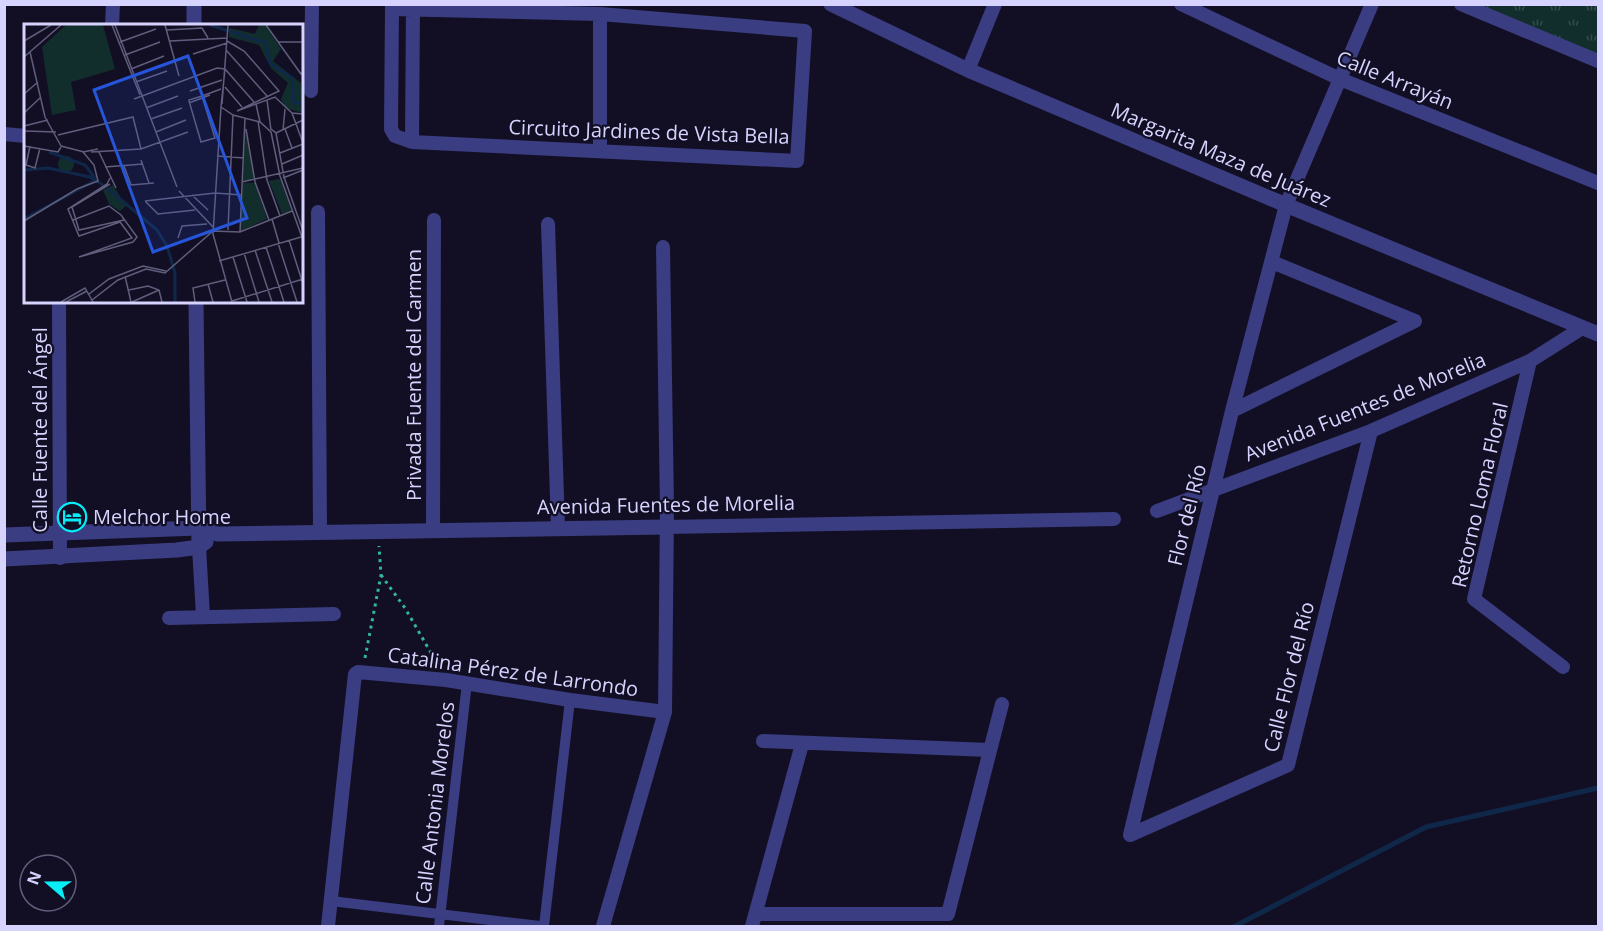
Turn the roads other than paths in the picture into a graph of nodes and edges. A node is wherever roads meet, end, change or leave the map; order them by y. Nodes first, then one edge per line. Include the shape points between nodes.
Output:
1 (113, 4) edge
2 (194, 4) edge
3 (312, 4) edge
4 (831, 4) edge
5 (995, 4) edge
6 (1181, 4) edge
7 (1372, 4) edge
8 (1461, 4) edge
9 (392, 7) edge
10 (413, 7) edge
11 (600, 14) junction
12 (112, 24) edge
13 (194, 24) edge
14 (1599, 61) edge
15 (968, 70) junction
16 (1340, 80) junction
17 (311, 91) dead end
18 (4, 134) edge
19 (24, 136) edge
20 (412, 142) junction
21 (600, 151) junction
22 (1599, 183) edge
23 (1286, 205) junction
24 (318, 212) dead end
25 (434, 220) dead end
26 (549, 224) dead end
27 (663, 247) dead end
28 (1272, 262) junction
29 (59, 303) edge
30 (196, 303) edge
31 (1582, 328) junction
32 (1599, 334) edge
33 (1530, 361) junction
34 (1232, 411) junction
35 (1371, 431) junction
36 (1213, 492) junction
37 (1157, 511) dead end
38 (1114, 519) dead end
39 (558, 527) junction
40 (666, 527) junction
41 (198, 528) junction
42 (433, 531) junction
43 (320, 532) junction
44 (218, 534) junction
45 (4, 535) edge
46 (60, 535) junction
47 (199, 547) junction
48 (60, 558) junction
49 (4, 559) edge
50 (334, 614) dead end
51 (203, 616) junction
52 (169, 618) dead end
53 (1563, 667) dead end
54 (467, 683) junction
55 (570, 700) junction
56 (1002, 704) dead end
57 (665, 712) junction
58 (763, 741) dead end
59 (802, 744) junction
60 (990, 750) junction
61 (1130, 835) joint
62 (331, 901) junction
63 (440, 914) junction
64 (754, 920) edge
65 (328, 927) edge
66 (439, 927) edge
67 (542, 927) edge
68 (603, 927) edge

1 - 12 street
2 - 13 street
3 - 17 street
4 - 15 street, Margarita Maza de Juárez
5 - 15 street
6 - 16 street, Calle Arrayán
7 - 16 street, Flor del Río
8 - 14 street
9 - 10 street, Circuito Jardines de Vista Bella
9 - 20 street, Circuito Jardines de Vista Bella via 391,129 395,136
10 - 11 street, Circuito Jardines de Vista Bella
10 - 20 street
11 - 21 street
11 - 21 street, Circuito Jardines de Vista Bella via 805,31 797,161
15 - 23 street, Margarita Maza de Juárez
16 - 22 street, Calle Arrayán
16 - 23 street, Flor del Río
18 - 19 street
20 - 21 street, Circuito Jardines de Vista Bella
23 - 28 street, Flor del Río
23 - 31 street, Margarita Maza de Juárez
24 - 43 street
25 - 42 street, Privada Fuente del Carmen
26 - 39 street
27 - 40 street
28 - 34 street, Flor del Río
28 - 34 street via 1415,321
29 - 46 street, Calle Fuente del Ángel
30 - 41 street
31 - 32 street, Margarita Maza de Juárez
31 - 33 street, Avenida Fuentes de Morelia
33 - 35 street, Avenida Fuentes de Morelia
33 - 53 street, Retorno Loma Floral via 1474,599
34 - 36 street, Flor del Río
35 - 36 street, Avenida Fuentes de Morelia
35 - 61 street, Calle Flor del Río via 1288,765
36 - 37 street, Avenida Fuentes de Morelia
36 - 61 street, Flor del Río
38 - 40 street, Avenida Fuentes de Morelia
39 - 40 street, Avenida Fuentes de Morelia
39 - 42 street, Avenida Fuentes de Morelia
40 - 57 street
41 - 44 street, Avenida Fuentes de Morelia
41 - 46 street, Avenida Fuentes de Morelia
41 - 47 street
42 - 43 street, Avenida Fuentes de Morelia
43 - 44 street, Avenida Fuentes de Morelia
44 - 47 street
45 - 46 street, Avenida Fuentes de Morelia
46 - 48 street, Calle Fuente del Ángel
47 - 48 street
47 - 51 street
48 - 49 street
50 - 51 street
51 - 52 street
54 - 55 street, Catalina Pérez de Larrondo
54 - 62 street, Catalina Pérez de Larrondo via 359,672
54 - 63 street, Calle Antonia Morelos
55 - 57 street, Catalina Pérez de Larrondo
55 - 67 street
56 - 60 street
57 - 68 street
58 - 59 street
59 - 60 street
59 - 64 street
60 - 64 street via 948,914
62 - 63 street
62 - 65 street
63 - 66 street, Calle Antonia Morelos
63 - 67 street

